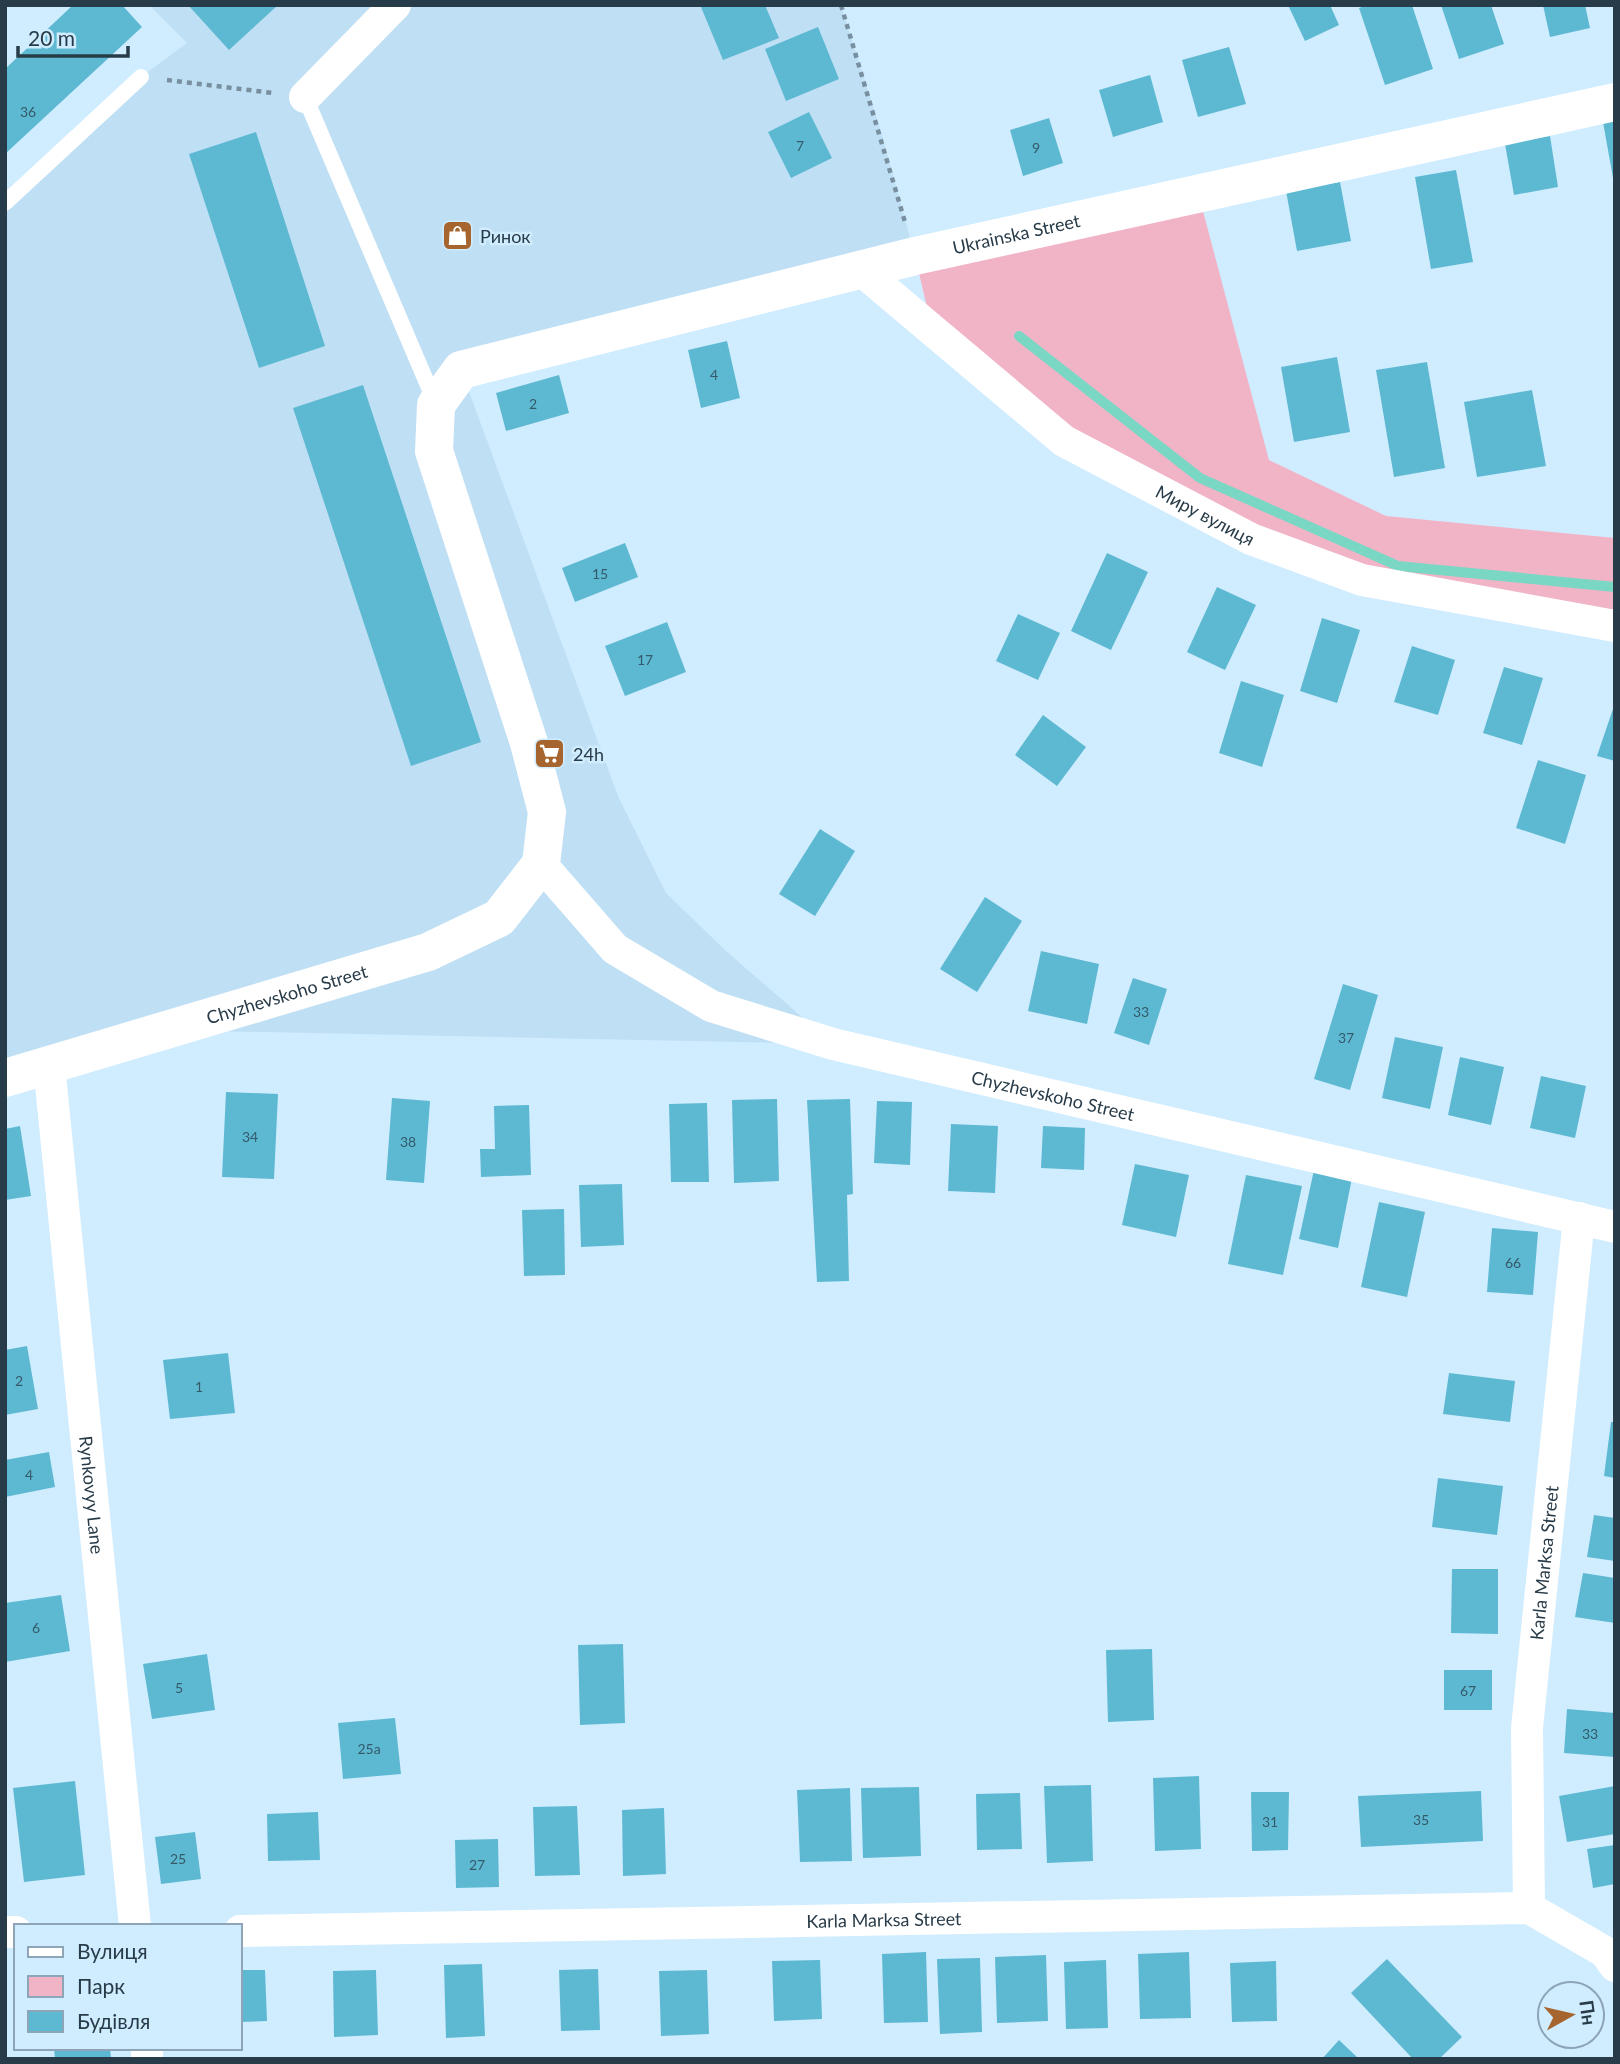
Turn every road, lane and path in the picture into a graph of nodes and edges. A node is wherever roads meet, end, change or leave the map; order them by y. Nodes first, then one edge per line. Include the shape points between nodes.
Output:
1 (395, 5) edge
2 (841, 5) edge
3 (141, 77) joint
4 (305, 97) junction
5 (1615, 102) edge
6 (5, 203) edge
7 (915, 256) junction
8 (861, 270) junction
9 (436, 405) junction
10 (1615, 626) edge
11 (541, 864) junction
12 (49, 1065) junction
13 (5, 1078) edge
14 (1579, 1218) junction
15 (1615, 1227) edge
16 (1529, 1908) junction
17 (135, 1924) edge
18 (242, 1931) edge
19 (1615, 1966) edge

1 - 4 street
2 - 7 path
3 - 4 path
3 - 6 lane
4 - 9 lane
5 - 7 street, Ukrainska Street
7 - 8 street, Ukrainska Street
8 - 9 street, Ukrainska Street via 461,370
8 - 10 street, Миру вулиця via 1064,441 1251,539 1362,580
9 - 11 street via 434,451 547,812
11 - 12 street, Chyzhevskoho Street via 499,918 428,952
11 - 14 street, Chyzhevskoho Street via 615,949 711,1006 832,1044
12 - 13 street, Chyzhevskoho Street
12 - 17 street, Rynkovyy Lane
14 - 15 street, Chyzhevskoho Street
14 - 16 street, Karla Marksa Street via 1527,1728
16 - 18 street, Karla Marksa Street
16 - 19 street via 1605,1952

